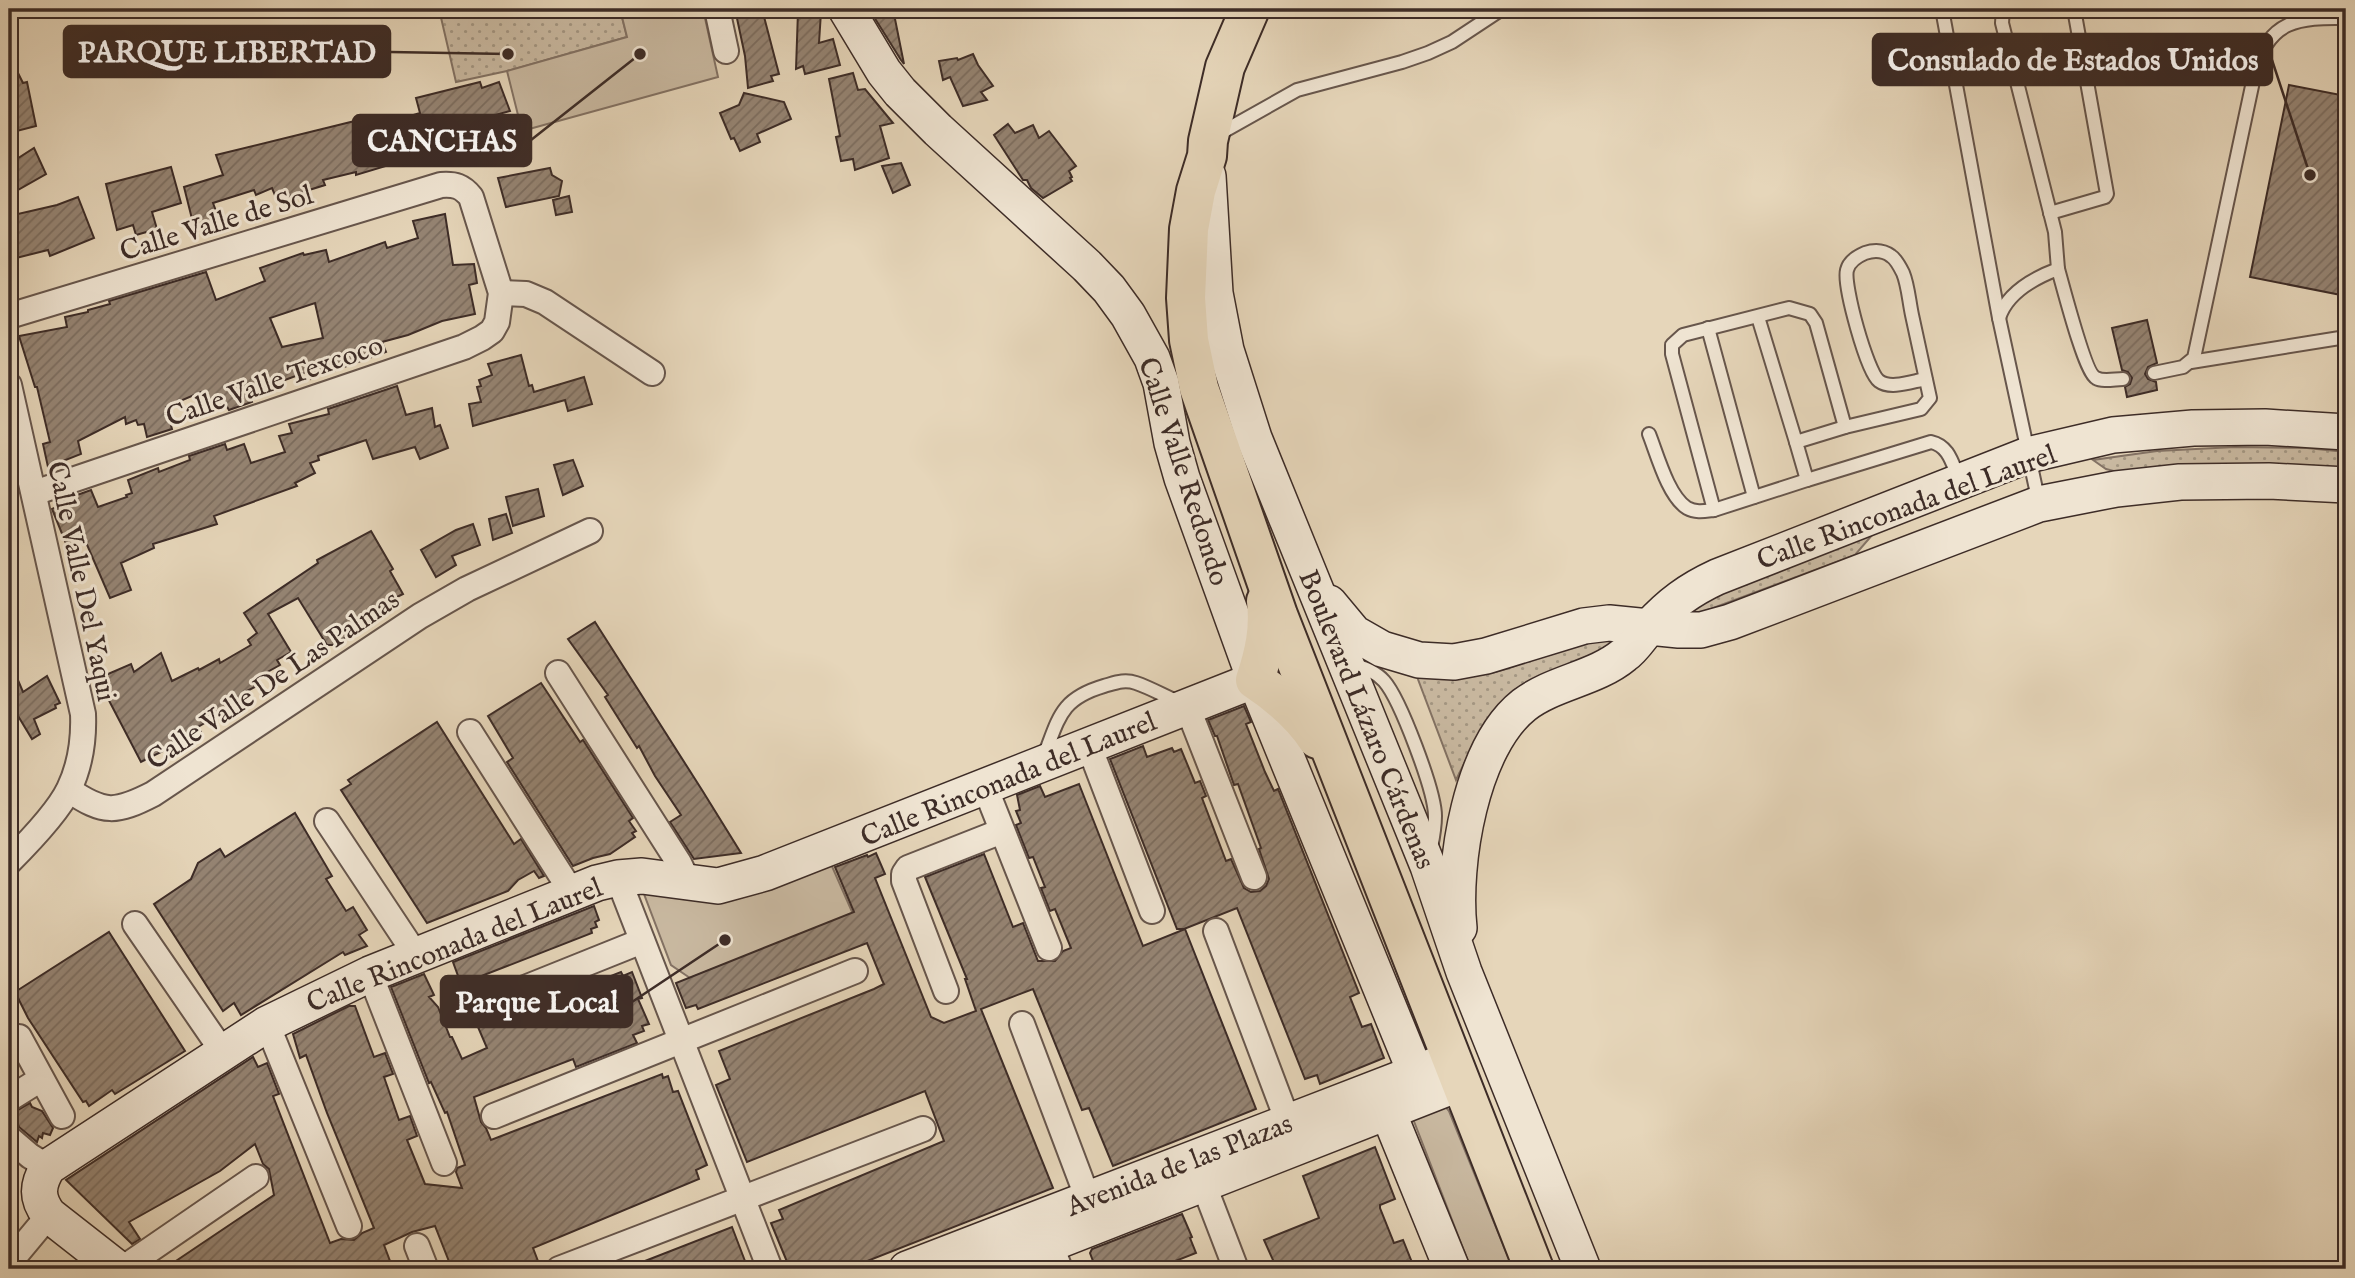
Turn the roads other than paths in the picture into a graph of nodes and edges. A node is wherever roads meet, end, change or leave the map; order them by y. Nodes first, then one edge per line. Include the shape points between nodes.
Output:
1 (717, 9) edge
2 (846, 9) edge
3 (1251, 9) edge
4 (1502, 9) edge
5 (1942, 9) edge
6 (2003, 9) edge
7 (2074, 9) edge
8 (2346, 18) edge
9 (726, 51) dead end
10 (1208, 148) junction
11 (2050, 214) junction
12 (2058, 269) junction
13 (501, 293) junction
14 (9, 316) edge
15 (1758, 317) junction
16 (1998, 318) junction
17 (1708, 328) junction
18 (2346, 337) edge
19 (2191, 362) junction
20 (652, 373) dead end
21 (2154, 373) dead end
22 (1926, 379) junction
23 (2123, 379) dead end
24 (9, 385) edge
25 (1845, 427) junction
26 (2346, 432) edge
27 (1649, 434) dead end
28 (1796, 442) junction
29 (2028, 456) junction
30 (1807, 480) junction
31 (1961, 483) junction
32 (2346, 485) edge
33 (34, 492) junction
34 (1754, 497) junction
35 (2039, 504) junction
36 (1714, 510) junction
37 (590, 531) dead end
38 (1259, 561) junction
39 (1310, 579) junction
40 (1650, 626) junction
41 (558, 673) dead end
42 (1255, 680) junction
43 (1187, 706) junction
44 (470, 732) dead end
45 (1088, 746) junction
46 (1040, 765) junction
47 (1339, 771) junction
48 (985, 787) junction
49 (69, 790) junction
50 (327, 821) dead end
51 (1002, 831) junction
52 (9, 862) edge
53 (1254, 877) dead end
54 (618, 878) junction
55 (688, 882) junction
56 (570, 893) junction
57 (1152, 911) dead end
58 (135, 924) dead end
59 (1216, 931) dead end
60 (642, 941) junction
61 (1049, 948) dead end
62 (416, 955) junction
63 (855, 971) dead end
64 (1464, 972) junction
65 (370, 974) junction
66 (946, 992) dead end
67 (465, 1012) dead end
68 (267, 1024) junction
69 (1022, 1024) dead end
70 (19, 1038) dead end
71 (681, 1040) junction
72 (223, 1052) junction
73 (1438, 1078) junction
74 (41, 1079) junction
75 (9, 1099) edge
76 (1382, 1099) junction
77 (62, 1116) dead end
78 (494, 1116) dead end
79 (1288, 1122) junction
80 (923, 1129) dead end
81 (9, 1138) edge
82 (444, 1163) dead end
83 (48, 1167) junction
84 (256, 1177) dead end
85 (1203, 1183) junction
86 (743, 1199) junction
87 (1088, 1199) junction
88 (1510, 1210) junction
89 (49, 1215) junction
90 (349, 1226) dead end
91 (417, 1246) dead end
92 (1055, 1257) edge
93 (9, 1263) edge
94 (120, 1269) edge
95 (426, 1269) edge
96 (559, 1269) edge
97 (770, 1269) edge
98 (907, 1269) edge
99 (986, 1269) edge
100 (1237, 1269) edge
101 (1452, 1269) edge
102 (1534, 1269) edge
103 (1551, 1269) edge
104 (1583, 1269) edge

1 - 9 street
2 - 42 street, Calle Valle Redondo via 900,92 1087,266 1128,315 1161,383 1182,478
3 - 10 highway, Boulevard Lázaro Cárdenas via 1225,67
4 - 10 lane via 1428,53 1297,90
5 - 16 lane
6 - 11 lane via 2002,23
7 - 11 lane via 2108,194
8 - 19 lane via 2294,21 2274,33 2263,49
10 - 38 highway, Boulevard Lázaro Cárdenas via 1189,229 1189,340 1199,388
10 - 39 street, Boulevard Lázaro Cárdenas via 1215,293 1226,351 1254,438
11 - 12 lane
12 - 16 lane via 2009,298
12 - 23 lane via 2092,376
13 - 14 street, Calle Valle de Sol via 471,197 453,184
13 - 20 street via 526,294 545,302
13 - 33 street, Calle Valle Texcoco via 492,331 464,346
15 - 17 lane
15 - 25 lane via 1789,309 1810,314
15 - 28 lane
16 - 29 lane
17 - 34 lane
17 - 36 lane via 1683,335 1672,345 1672,354
18 - 19 lane
19 - 21 lane
22 - 22 lane via 1903,274 1889,254 1875,250 1862,254 1850,262 1847,286 1872,372 1885,384
22 - 25 lane via 1930,398 1921,410
24 - 33 street, Calle Valle Del Yaqui
25 - 28 lane
26 - 29 street, Calle Rinconada del Laurel via 2193,428 2113,435
27 - 36 lane via 1677,497 1700,512
28 - 30 lane
29 - 31 street, Calle Rinconada del Laurel
29 - 35 lane
30 - 31 lane via 1931,442 1947,451
30 - 34 lane
31 - 40 street, Calle Rinconada del Laurel via 1717,577 1689,590
32 - 35 street, Calle Rinconada del Laurel via 2180,482
33 - 49 street, Calle Valle Del Yaqui via 83,713 83,739
34 - 36 lane
35 - 40 street, Calle Rinconada del Laurel via 1730,622 1701,629
37 - 49 street, Calle Valle De Las Palmas via 419,616 133,804 114,809 91,806
38 - 42 highway via 1268,633
38 - 47 highway, Boulevard Lázaro Cárdenas
39 - 40 street, Calle Rinconada del Laurel via 1354,633 1382,649 1419,660 1454,662 1486,656 1584,626
39 - 64 street, Boulevard Lázaro Cárdenas via 1429,866
40 - 64 street, Calle Rinconada del Laurel via 1627,654 1603,670 1525,705 1502,728 1483,760 1472,794 1460,869 1458,913
41 - 55 street
42 - 43 street, Calle Rinconada del Laurel
42 - 47 highway via 1308,724
42 - 73 street, Calle Valle Redondo
43 - 45 street, Calle Rinconada del Laurel
43 - 46 lane via 1124,680 1084,692 1058,718
43 - 53 street
44 - 56 street
45 - 46 street, Calle Rinconada del Laurel
45 - 57 street
46 - 48 street, Calle Rinconada del Laurel
47 - 73 highway, Boulevard Lázaro Cárdenas
48 - 51 street
48 - 55 street, Calle Rinconada del Laurel via 765,873 718,886
49 - 52 street
50 - 62 street
51 - 61 street
51 - 66 street via 908,868 904,874
54 - 55 street, Calle Rinconada del Laurel
54 - 56 street, Calle Rinconada del Laurel
54 - 60 street
56 - 62 street, Calle Rinconada del Laurel
58 - 72 street
59 - 79 street
60 - 67 street
60 - 71 street
62 - 65 street, Calle Rinconada del Laurel
63 - 71 street
64 - 104 street, Boulevard Lázaro Cárdenas
65 - 68 street, Calle Rinconada del Laurel
65 - 82 street
68 - 72 street, Calle Rinconada del Laurel
68 - 90 street
69 - 87 street
70 - 74 street
71 - 78 street
71 - 86 street
72 - 83 street, Calle Rinconada del Laurel
73 - 76 street, Avenida de las Plazas
73 - 88 highway, Boulevard Lázaro Cárdenas
74 - 75 street
74 - 77 street
76 - 79 street, Avenida de las Plazas
76 - 85 street, Avenida de las Plazas
76 - 101 street
79 - 87 street, Avenida de las Plazas
80 - 86 street
81 - 83 street
83 - 89 street via 39,1192
84 - 94 street
85 - 92 street, Avenida de las Plazas
85 - 100 street
86 - 96 street
86 - 97 street
87 - 98 street, Avenida de las Plazas
88 - 102 highway, Boulevard Lázaro Cárdenas
88 - 103 highway
89 - 93 street
89 - 94 street
91 - 95 street
92 - 99 street, Avenida de las Plazas

